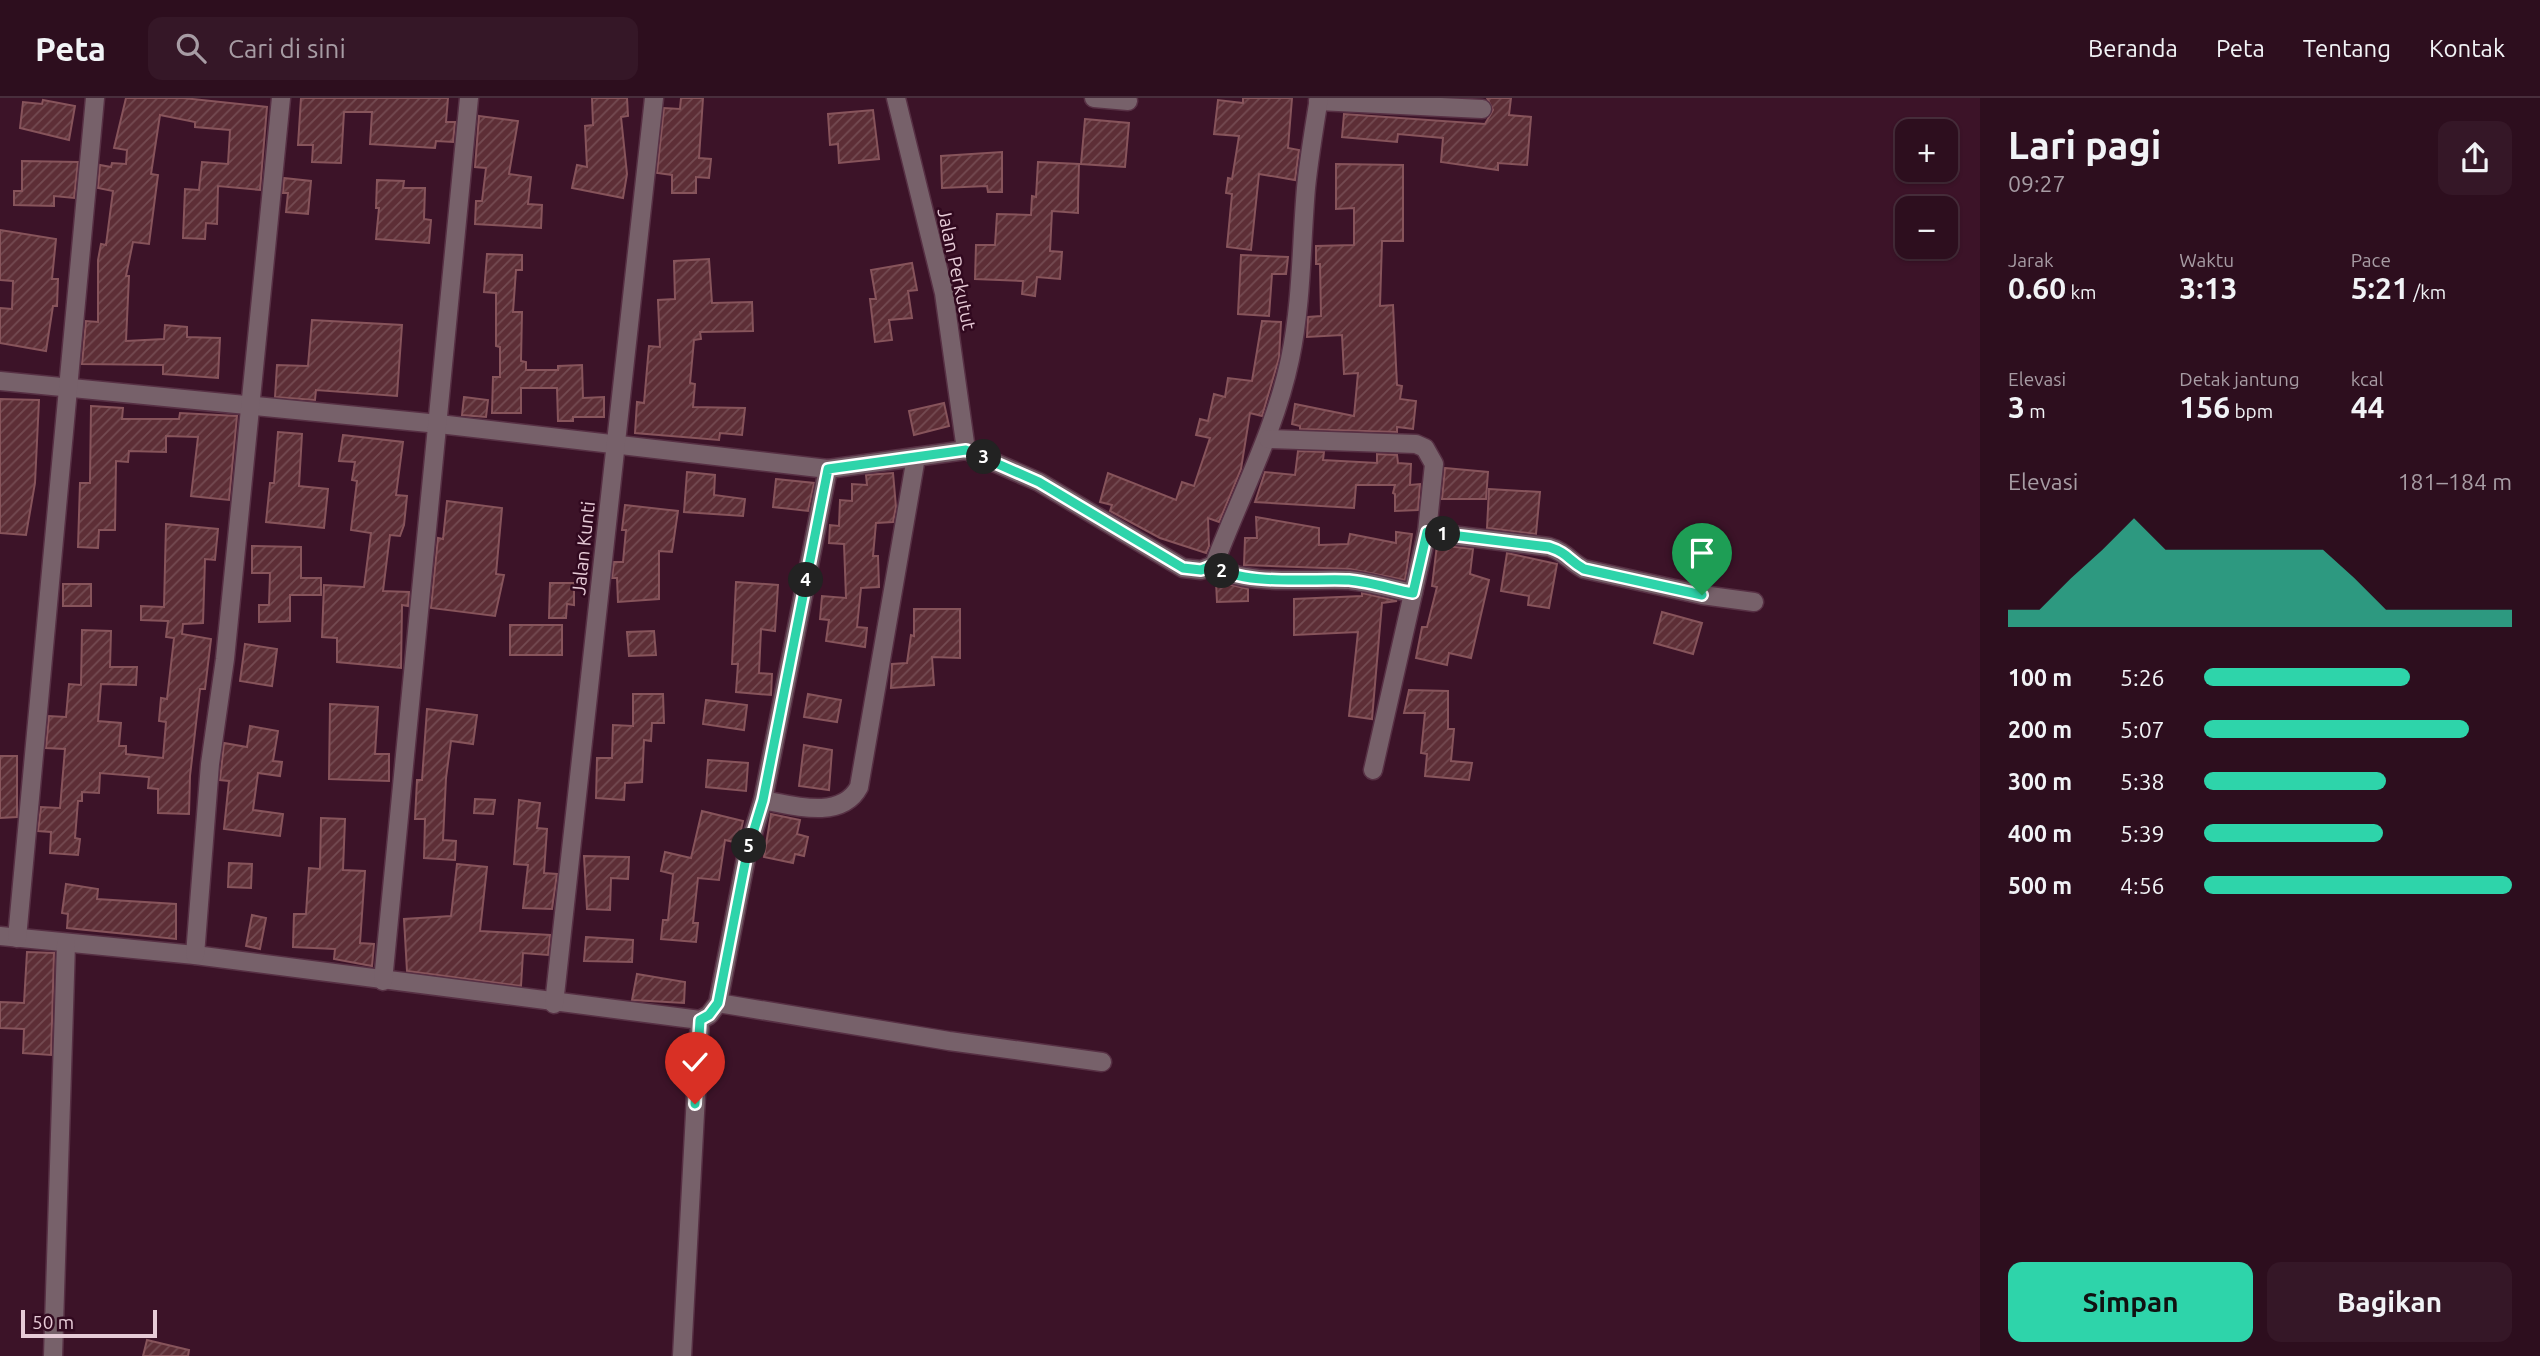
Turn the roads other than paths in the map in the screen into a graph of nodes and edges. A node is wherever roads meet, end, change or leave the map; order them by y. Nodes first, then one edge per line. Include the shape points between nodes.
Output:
1 (94, 98) edge
2 (281, 98) edge
3 (469, 98) edge
4 (654, 98) edge
5 (896, 98) edge
6 (1094, 98) edge
7 (1319, 99) edge
8 (1128, 101) dead end
9 (1482, 109) dead end
10 (0, 381) edge
11 (66, 387) junction
12 (251, 407) junction
13 (439, 424) junction
14 (1268, 439) junction
15 (615, 444) junction
16 (966, 450) junction
17 (916, 457) junction
18 (828, 469) junction
19 (1427, 532) junction
20 (1214, 565) junction
21 (1413, 593) junction
22 (1754, 602) dead end
23 (1373, 770) dead end
24 (763, 800) junction
25 (9, 937) edge
26 (66, 944) junction
27 (195, 955) junction
28 (383, 981) junction
29 (718, 1003) junction
30 (554, 1004) junction
31 (700, 1020) junction
32 (1102, 1062) dead end
33 (53, 1356) edge
34 (682, 1356) edge

1 - 11 street
2 - 12 street
3 - 13 street
4 - 15 street, Jalan Kunti
5 - 16 street, Jalan Perkutut via 944,293
6 - 8 street
7 - 9 street
7 - 14 street via 1307,187 1299,308
10 - 11 street
11 - 12 street
11 - 25 street
12 - 13 street
12 - 27 street via 210,764
13 - 15 street
13 - 28 street
14 - 19 street via 1405,442 1425,448 1434,464
14 - 20 street
15 - 18 street
15 - 30 street, Jalan Kunti
16 - 17 street
16 - 20 street via 1039,482 1183,568 1201,570
17 - 18 street
17 - 24 street via 859,787 846,800 825,808
18 - 24 street
19 - 21 street
19 - 22 street via 1549,547 1566,553 1584,569
20 - 21 street via 1225,573 1280,580 1351,580
21 - 23 street
24 - 29 street via 747,853
25 - 26 street
26 - 27 street
26 - 33 street
27 - 28 street
28 - 30 street
29 - 31 street
29 - 32 street
30 - 31 street
31 - 34 street

